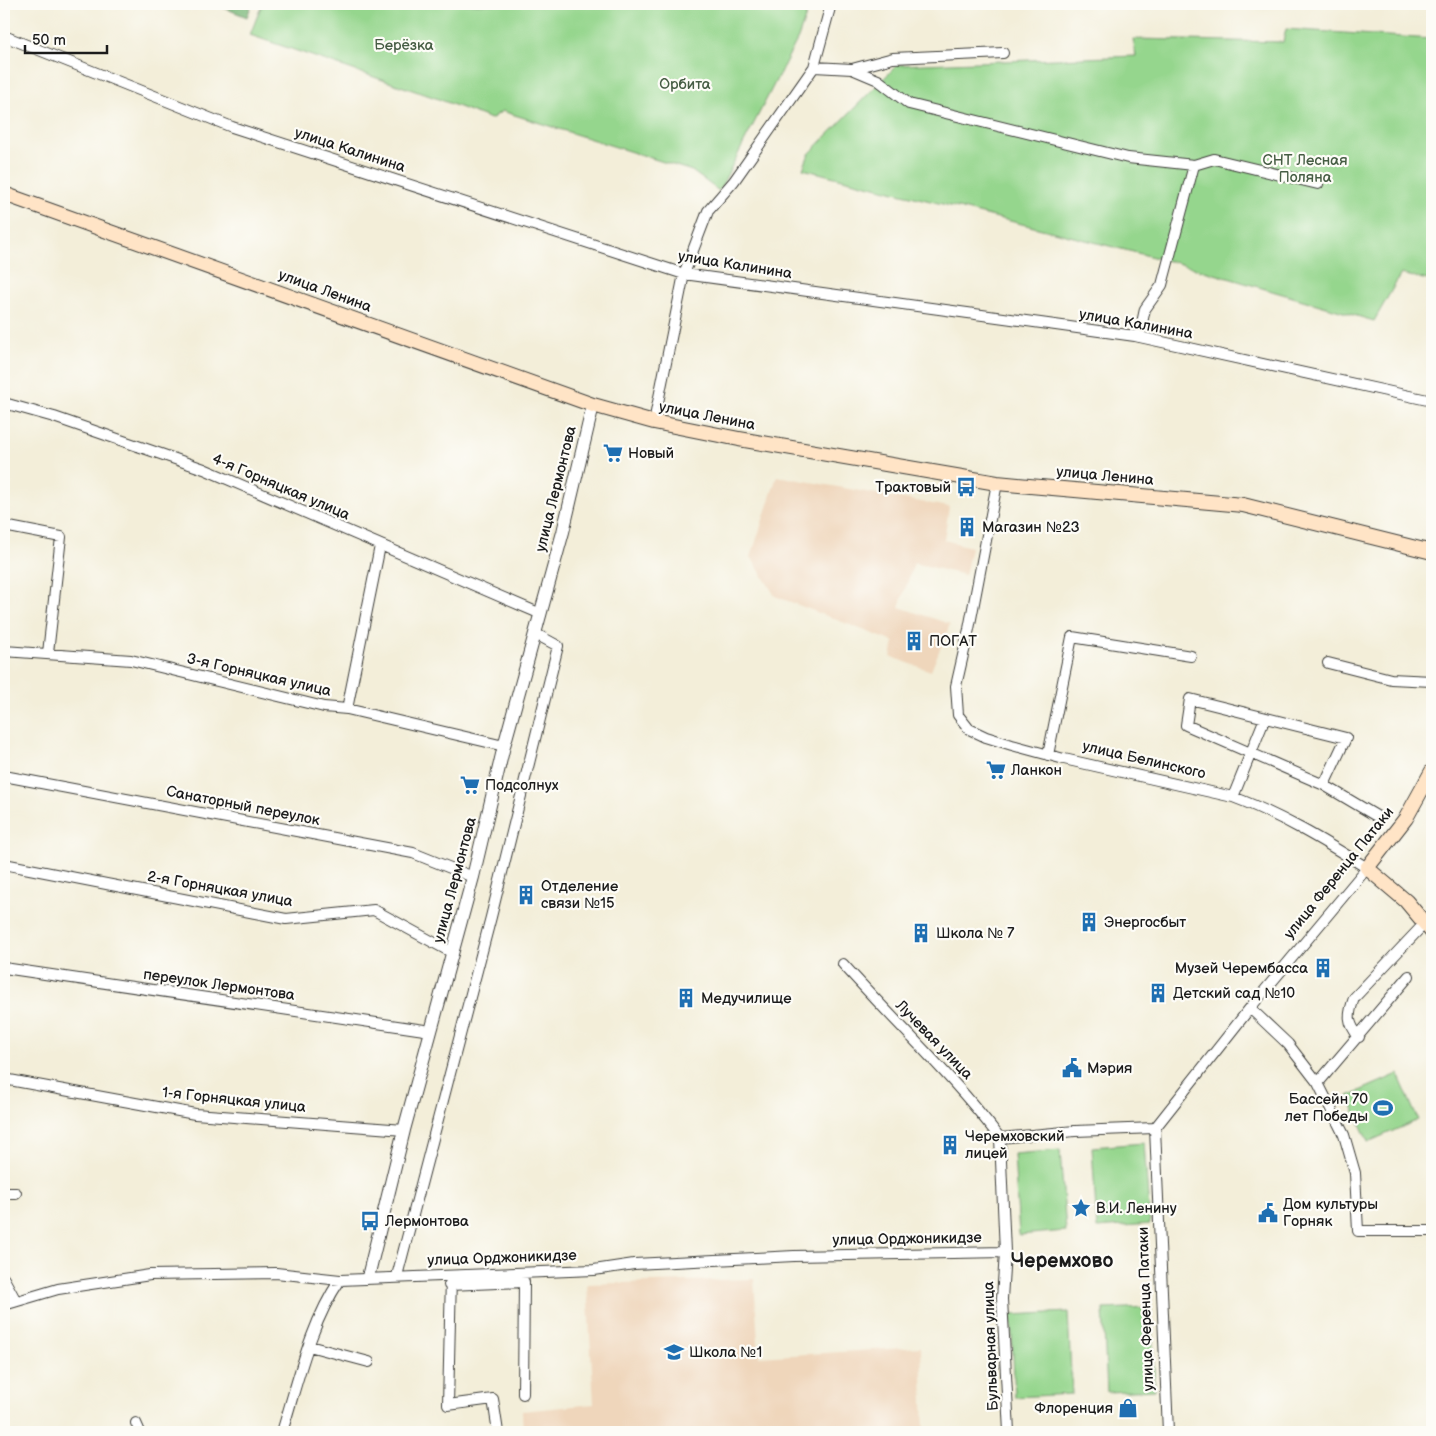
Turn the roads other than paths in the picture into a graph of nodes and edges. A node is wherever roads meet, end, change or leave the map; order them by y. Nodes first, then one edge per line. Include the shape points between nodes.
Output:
1 (831, 4) edge
2 (4, 36) edge
3 (1003, 53) dead end
4 (814, 67) junction
5 (852, 69) junction
6 (1194, 165) junction
7 (1318, 184) dead end
8 (4, 194) edge
9 (684, 274) junction
10 (1139, 337) junction
11 (1432, 402) edge
12 (4, 403) edge
13 (593, 405) junction
14 (654, 422) junction
15 (997, 483) junction
16 (4, 526) edge
17 (380, 546) junction
18 (1432, 552) edge
19 (541, 614) junction
20 (536, 634) junction
21 (4, 651) edge
22 (48, 653) junction
23 (1191, 656) dead end
24 (1328, 664) dead end
25 (1432, 681) edge
26 (347, 709) junction
27 (1265, 718) junction
28 (504, 746) junction
29 (1252, 753) junction
30 (1048, 755) junction
31 (1432, 771) edge
32 (4, 776) edge
33 (1324, 785) junction
34 (1233, 797) junction
35 (1378, 816) dead end
36 (4, 864) edge
37 (1367, 868) junction
38 (473, 876) junction
39 (1428, 928) edge
40 (453, 953) junction
41 (843, 964) dead end
42 (4, 968) edge
43 (1409, 976) dead end
44 (1250, 1008) junction
45 (431, 1031) junction
46 (1359, 1037) junction
47 (4, 1080) edge
48 (1318, 1083) junction
49 (1155, 1128) junction
50 (404, 1130) junction
51 (1000, 1138) junction
52 (16, 1193) dead end
53 (4, 1194) edge
54 (1432, 1231) edge
55 (1005, 1252) junction
56 (397, 1276) junction
57 (368, 1277) junction
58 (4, 1279) edge
59 (340, 1280) junction
60 (450, 1281) junction
61 (16, 1301) junction
62 (4, 1305) edge
63 (309, 1346) junction
64 (369, 1362) dead end
65 (523, 1394) dead end
66 (282, 1432) edge
67 (498, 1432) edge
68 (1009, 1432) edge
69 (1168, 1432) edge

1 - 4 street
2 - 9 street, улица Калинина via 232,127
3 - 5 street via 893,58
4 - 5 street
4 - 9 street via 734,181 708,211
5 - 6 street via 878,80 909,104 1128,158
6 - 7 street via 1214,159
6 - 10 street via 1162,285 1145,309
8 - 13 main road, улица Ленина
9 - 10 street, улица Калинина
9 - 14 street
10 - 11 street, улица Калинина
12 - 17 street, 4-я Горняцкая улица via 204,469
13 - 14 main road, улица Ленина
13 - 19 street, улица Лермонтова
14 - 15 main road, улица Ленина
15 - 18 main road, улица Ленина via 1243,505
15 - 30 street, улица Белинского via 956,686 958,715 969,729 986,737
16 - 22 street via 61,537
17 - 19 street, 4-я Горняцкая улица
17 - 26 street
19 - 20 street, улица Лермонтова
20 - 28 street, улица Лермонтова
20 - 56 street via 558,646
21 - 22 street, 3-я Горняцкая улица
22 - 26 street, 3-я Горняцкая улица via 131,660 324,707
23 - 30 street via 1072,637
24 - 25 street via 1391,680
26 - 28 street, 3-я Горняцкая улица
27 - 29 street
27 - 29 street via 1190,699 1186,725
27 - 33 street via 1346,738
28 - 38 street, улица Лермонтова
29 - 33 street
29 - 34 street
30 - 34 street, улица Белинского
31 - 37 main road, улица Ференца Патаки via 1406,818
32 - 38 street, Санаторный переулок via 414,853
33 - 35 street
34 - 37 street, улица Белинского via 1318,836
36 - 40 street, 2-я Горняцкая улица via 286,919 374,910
37 - 39 main road, улица Белинского via 1406,901
37 - 44 street, улица Ференца Патаки
38 - 40 street, улица Лермонтова
39 - 46 street via 1354,998 1348,1014 1349,1025
40 - 45 street, улица Лермонтова
41 - 51 street, Лучевая улица via 972,1102
42 - 45 street, переулок Лермонтова
43 - 46 street
44 - 48 street via 1288,1044
44 - 49 street, улица Ференца Патаки
45 - 50 street, улица Лермонтова
46 - 48 street
47 - 50 street, 1-я Горняцкая улица via 195,1114
48 - 54 street via 1344,1135 1356,1173 1358,1231
49 - 51 street
49 - 69 street, улица Ференца Патаки
50 - 57 street, улица Лермонтова
51 - 55 street, Бульварная улица
52 - 53 street
55 - 60 street, улица Орджоникидзе via 794,1256 634,1264
55 - 68 street, Бульварная улица via 1002,1299
56 - 57 street, улица Орджоникидзе
56 - 60 street, улица Орджоникидзе
57 - 59 street, улица Орджоникидзе
58 - 61 street
59 - 61 street, улица Орджоникидзе via 276,1273 150,1275 58,1289
59 - 63 street via 327,1298
60 - 65 street via 524,1282
60 - 67 street via 448,1405 493,1399
61 - 62 street, улица Орджоникидзе
63 - 64 street
63 - 66 street

